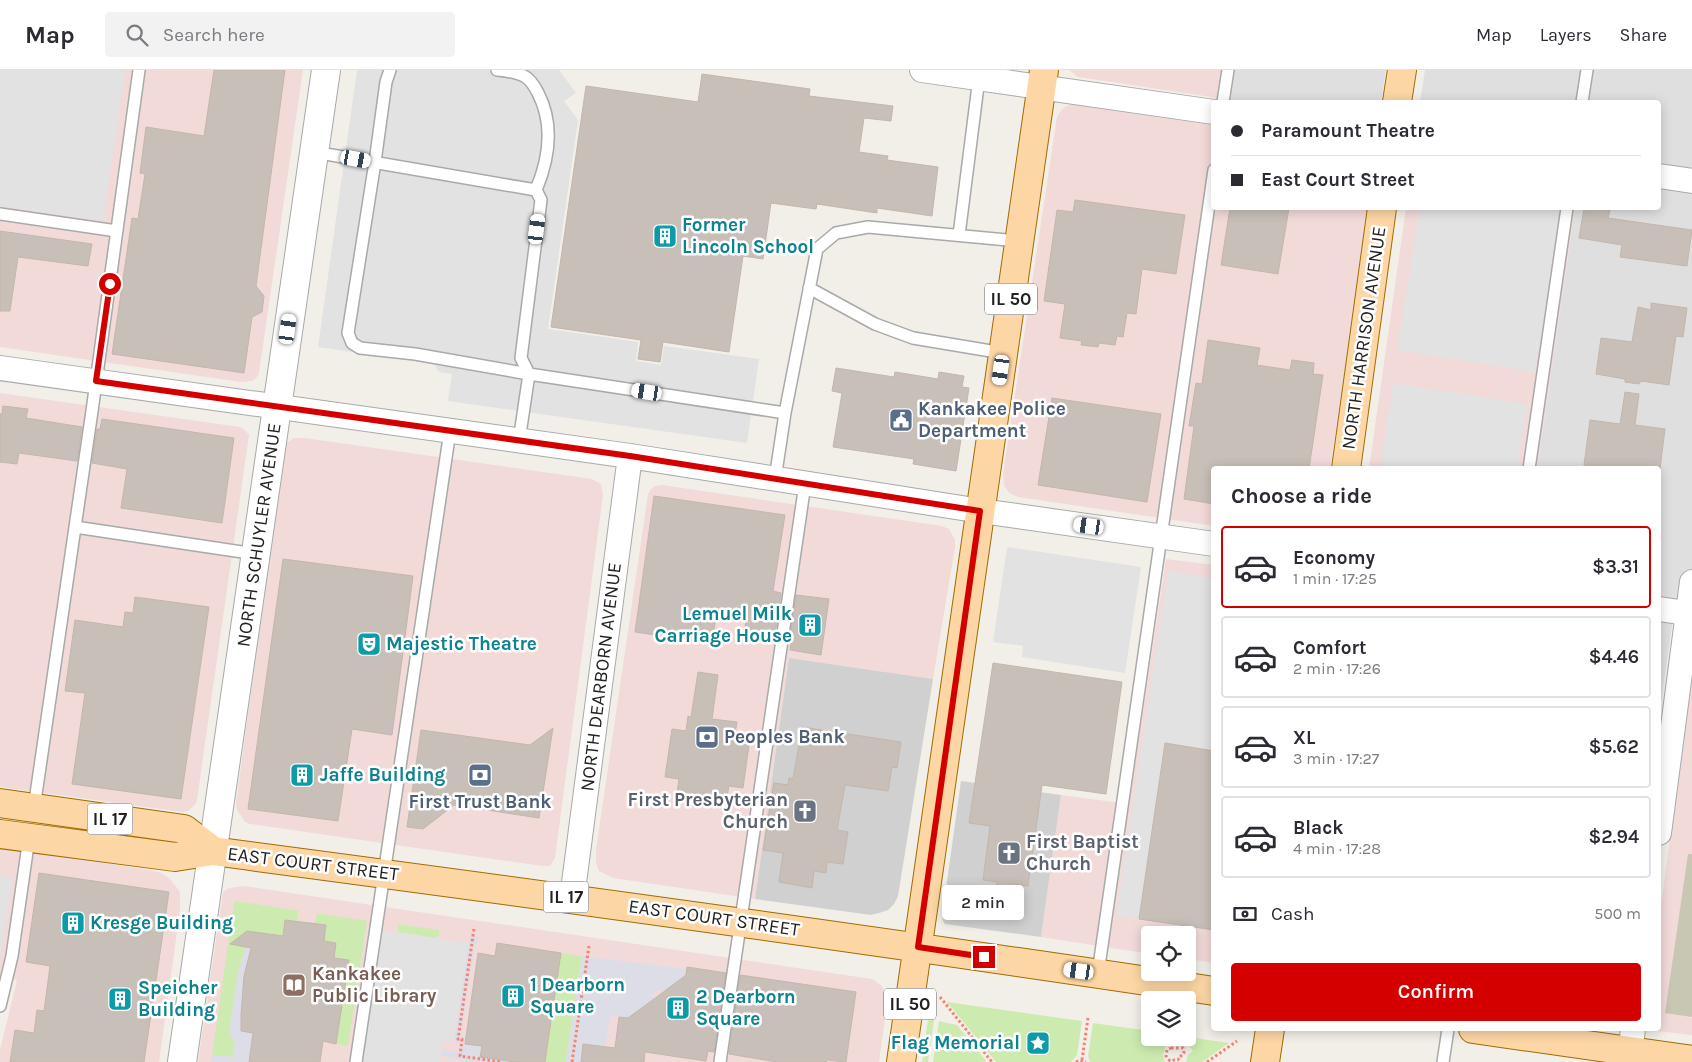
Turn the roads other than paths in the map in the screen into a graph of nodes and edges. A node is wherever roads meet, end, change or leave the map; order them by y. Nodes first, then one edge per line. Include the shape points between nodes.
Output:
1 (139, 70) edge
2 (326, 70) edge
3 (390, 70) edge
4 (498, 70) edge
5 (922, 70) edge
6 (1228, 70) edge
7 (1402, 70) edge
8 (1587, 70) edge
9 (979, 78) junction
10 (1043, 79) edge
11 (1224, 100) edge
12 (1398, 100) edge
13 (1582, 100) edge
14 (1211, 111) edge
15 (314, 152) junction
16 (375, 162) junction
17 (1661, 176) edge
18 (1692, 181) edge
19 (536, 190) junction
20 (1211, 191) edge
21 (1382, 210) edge
22 (1567, 210) edge
23 (0, 214) edge
24 (117, 231) junction
25 (959, 235) junction
26 (1019, 241) junction
27 (809, 288) junction
28 (1003, 353) junction
29 (0, 368) edge
30 (529, 374) junction
31 (96, 381) junction
32 (277, 406) junction
33 (785, 413) junction
34 (450, 430) junction
35 (519, 440) junction
36 (630, 456) junction
37 (1346, 466) edge
38 (1529, 466) edge
39 (774, 479) junction
40 (805, 484) junction
41 (980, 511) junction
42 (75, 527) junction
43 (1161, 537) junction
44 (1211, 544) edge
45 (256, 554) junction
46 (1692, 582) edge
47 (1661, 609) edge
48 (1690, 614) edge
49 (0, 803) edge
50 (34, 808) junction
51 (1661, 819) edge
52 (0, 834) edge
53 (29, 838) junction
54 (213, 851) junction
55 (384, 874) junction
56 (572, 898) junction
57 (740, 922) junction
58 (918, 947) junction
59 (1098, 973) junction
60 (1211, 991) edge
61 (0, 1006) edge
62 (1270, 1031) edge
63 (1448, 1031) edge
64 (1490, 1031) edge
65 (1631, 1047) edge
66 (1692, 1060) edge
67 (182, 1062) edge
68 (356, 1062) edge
69 (720, 1062) edge
70 (901, 1062) edge
71 (1265, 1062) edge
72 (1443, 1062) edge

1 - 24 lane
2 - 15 street, NORTH SCHUYLER AVENUE
3 - 16 lane via 383,96
4 - 19 lane via 522,75 529,80 545,106 547,151
5 - 9 street
6 - 11 lane
7 - 12 main road
8 - 13 lane
9 - 10 street
9 - 25 lane
10 - 14 street
10 - 26 main road, IL 50
15 - 16 lane
15 - 32 street, NORTH SCHUYLER AVENUE
16 - 19 lane
16 - 30 lane via 348,333 352,343 360,348
17 - 18 street
19 - 30 lane via 541,200 521,358
20 - 43 lane
21 - 37 main road, NORTH HARRISON AVENUE
22 - 38 lane
23 - 24 lane
24 - 31 lane
25 - 26 lane
25 - 27 lane via 868,227 836,233 817,249
26 - 28 main road, IL 50
27 - 28 lane via 875,324 913,338
27 - 33 lane
28 - 41 main road, IL 50
29 - 31 street
30 - 33 lane
30 - 35 lane
31 - 32 street
31 - 42 lane
32 - 34 street
32 - 45 street, NORTH SCHUYLER AVENUE
33 - 39 lane
34 - 35 street
34 - 55 lane
35 - 36 street
36 - 39 street
36 - 56 street, NORTH DEARBORN AVENUE
39 - 40 street
40 - 41 street
40 - 57 lane
41 - 43 street
41 - 58 main road, IL 50
42 - 45 lane
42 - 50 lane
43 - 44 street
43 - 59 lane
45 - 54 street, NORTH SCHUYLER AVENUE
46 - 48 street
47 - 48 street
48 - 51 street
49 - 50 main road, EAST COURT STREET / IL 17
50 - 54 main road, EAST COURT STREET / IL 17 via 184,829
52 - 53 main road, EAST COURT STREET / IL 17
53 - 54 main road, EAST COURT STREET / IL 17 via 175,857
53 - 61 lane via 12,956
54 - 55 main road, EAST COURT STREET / IL 17
54 - 67 street, NORTH SCHUYLER AVENUE
55 - 56 main road, EAST COURT STREET / IL 17
55 - 68 lane
56 - 57 main road, EAST COURT STREET / IL 17
57 - 58 main road, EAST COURT STREET / IL 17
57 - 69 lane
58 - 59 main road, EAST COURT STREET / IL 17
58 - 70 main road, IL 50
59 - 60 main road, EAST COURT STREET / IL 17
62 - 71 main road
63 - 72 lane
64 - 65 main road
65 - 66 main road

